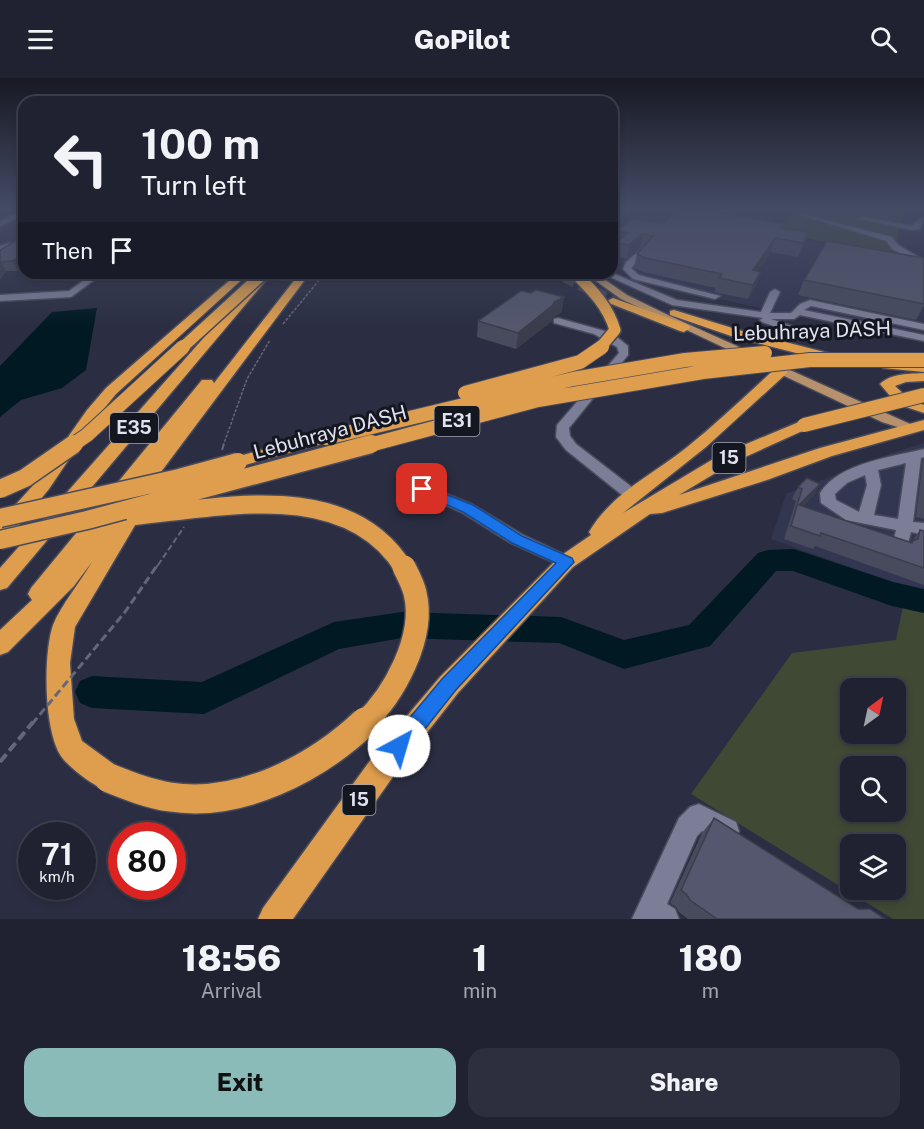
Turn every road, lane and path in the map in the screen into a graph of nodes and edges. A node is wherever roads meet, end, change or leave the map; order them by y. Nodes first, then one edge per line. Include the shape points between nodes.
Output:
1 (897, 248) edge
2 (644, 250) edge
3 (924, 262) edge
4 (237, 279) edge
5 (259, 279) edge
6 (261, 279) edge
7 (291, 279) edge
8 (300, 279) edge
9 (320, 279) edge
10 (573, 279) edge
11 (598, 279) edge
12 (614, 279) edge
13 (618, 279) edge
14 (90, 280) dead end
15 (775, 292) dead end
16 (0, 298) edge
17 (613, 301) tunnel mouth
18 (708, 309) junction
19 (798, 312) junction
20 (674, 313) junction
21 (759, 315) junction
22 (558, 321) dead end
23 (280, 327) dead end
24 (924, 327) edge
25 (802, 333) dead end
26 (274, 334) dead end
27 (738, 334) junction
28 (702, 335) junction
29 (924, 338) edge
30 (924, 350) edge
31 (924, 360) edge
32 (924, 368) edge
33 (781, 371) junction
34 (924, 377) edge
35 (924, 395) edge
36 (924, 409) edge
37 (918, 427) edge
38 (326, 438) junction
39 (173, 447) junction
40 (222, 451) dead end
41 (919, 455) edge
42 (871, 470) junction
43 (0, 489) edge
44 (422, 489) dead end
45 (632, 495) junction
46 (0, 518) edge
47 (629, 518) junction
48 (865, 519) junction
49 (87, 520) junction
50 (905, 525) junction
51 (184, 526) dead end
52 (924, 529) edge
53 (0, 537) edge
54 (594, 542) junction
55 (900, 547) edge
56 (560, 568) junction
57 (0, 582) edge
58 (0, 644) edge
59 (0, 762) edge
60 (748, 845) edge
61 (654, 915) edge
62 (274, 919) edge

1 - 3 street
2 - 18 street via 627,269 636,277 717,295
4 - 53 highway via 111,391
5 - 43 highway, bridge via 87,435 24,478
6 - 57 highway, E35
7 - 58 highway, E35
8 - 39 highway
9 - 23 path
10 - 38 highway, bridge via 603,303 612,318 615,330 596,353 556,370 492,385
11 - 28 main road via 624,297
12 - 20 main road
13 - 18 street via 667,301
14 - 16 street via 71,294
15 - 21 street
17 - 28 highway
18 - 21 street
18 - 27 street via 714,321
19 - 21 street via 788,317
19 - 24 street via 810,303
19 - 29 street
20 - 27 highway
20 - 37 main road
21 - 25 street
22 - 45 street via 609,335 625,348 562,428 571,447
26 - 40 path via 246,379
27 - 32 highway via 847,361
28 - 33 main road
30 - 38 highway, Lebuhraya DASH / E31, bridge via 790,351 684,360 573,379
31 - 49 highway, Lebuhraya DASH / E31, bridge via 798,361 702,372 538,400
33 - 37 main road via 886,419
33 - 45 highway via 690,452
34 - 36 highway via 887,384 891,393
35 - 47 highway, 15, bridge via 804,425 769,439 726,459
37 - 47 highway via 826,452
38 - 46 highway, Lebuhraya DASH / E31, bridge via 179,478
39 - 49 highway, bridge via 64,626 58,663 61,719 72,750 109,778 144,793 193,799 239,791 292,774 340,742 380,707 403,669 413,631 417,596 405,567 384,542 361,524 294,505 251,506
39 - 58 highway via 66,580
41 - 42 street
41 - 50 street
42 - 48 street via 874,485
42 - 48 street via 844,478 831,485 827,493 829,503 839,510
44 - 56 street via 468,509
45 - 54 highway via 603,523
47 - 54 highway, 15
48 - 50 street
49 - 53 highway, Lebuhraya DASH / E31, bridge
50 - 52 street
50 - 55 street
51 - 59 path, bridge via 125,612
54 - 56 highway, 15
56 - 62 highway, 15 via 449,685 387,761
60 - 61 street via 709,820 699,816 693,820

